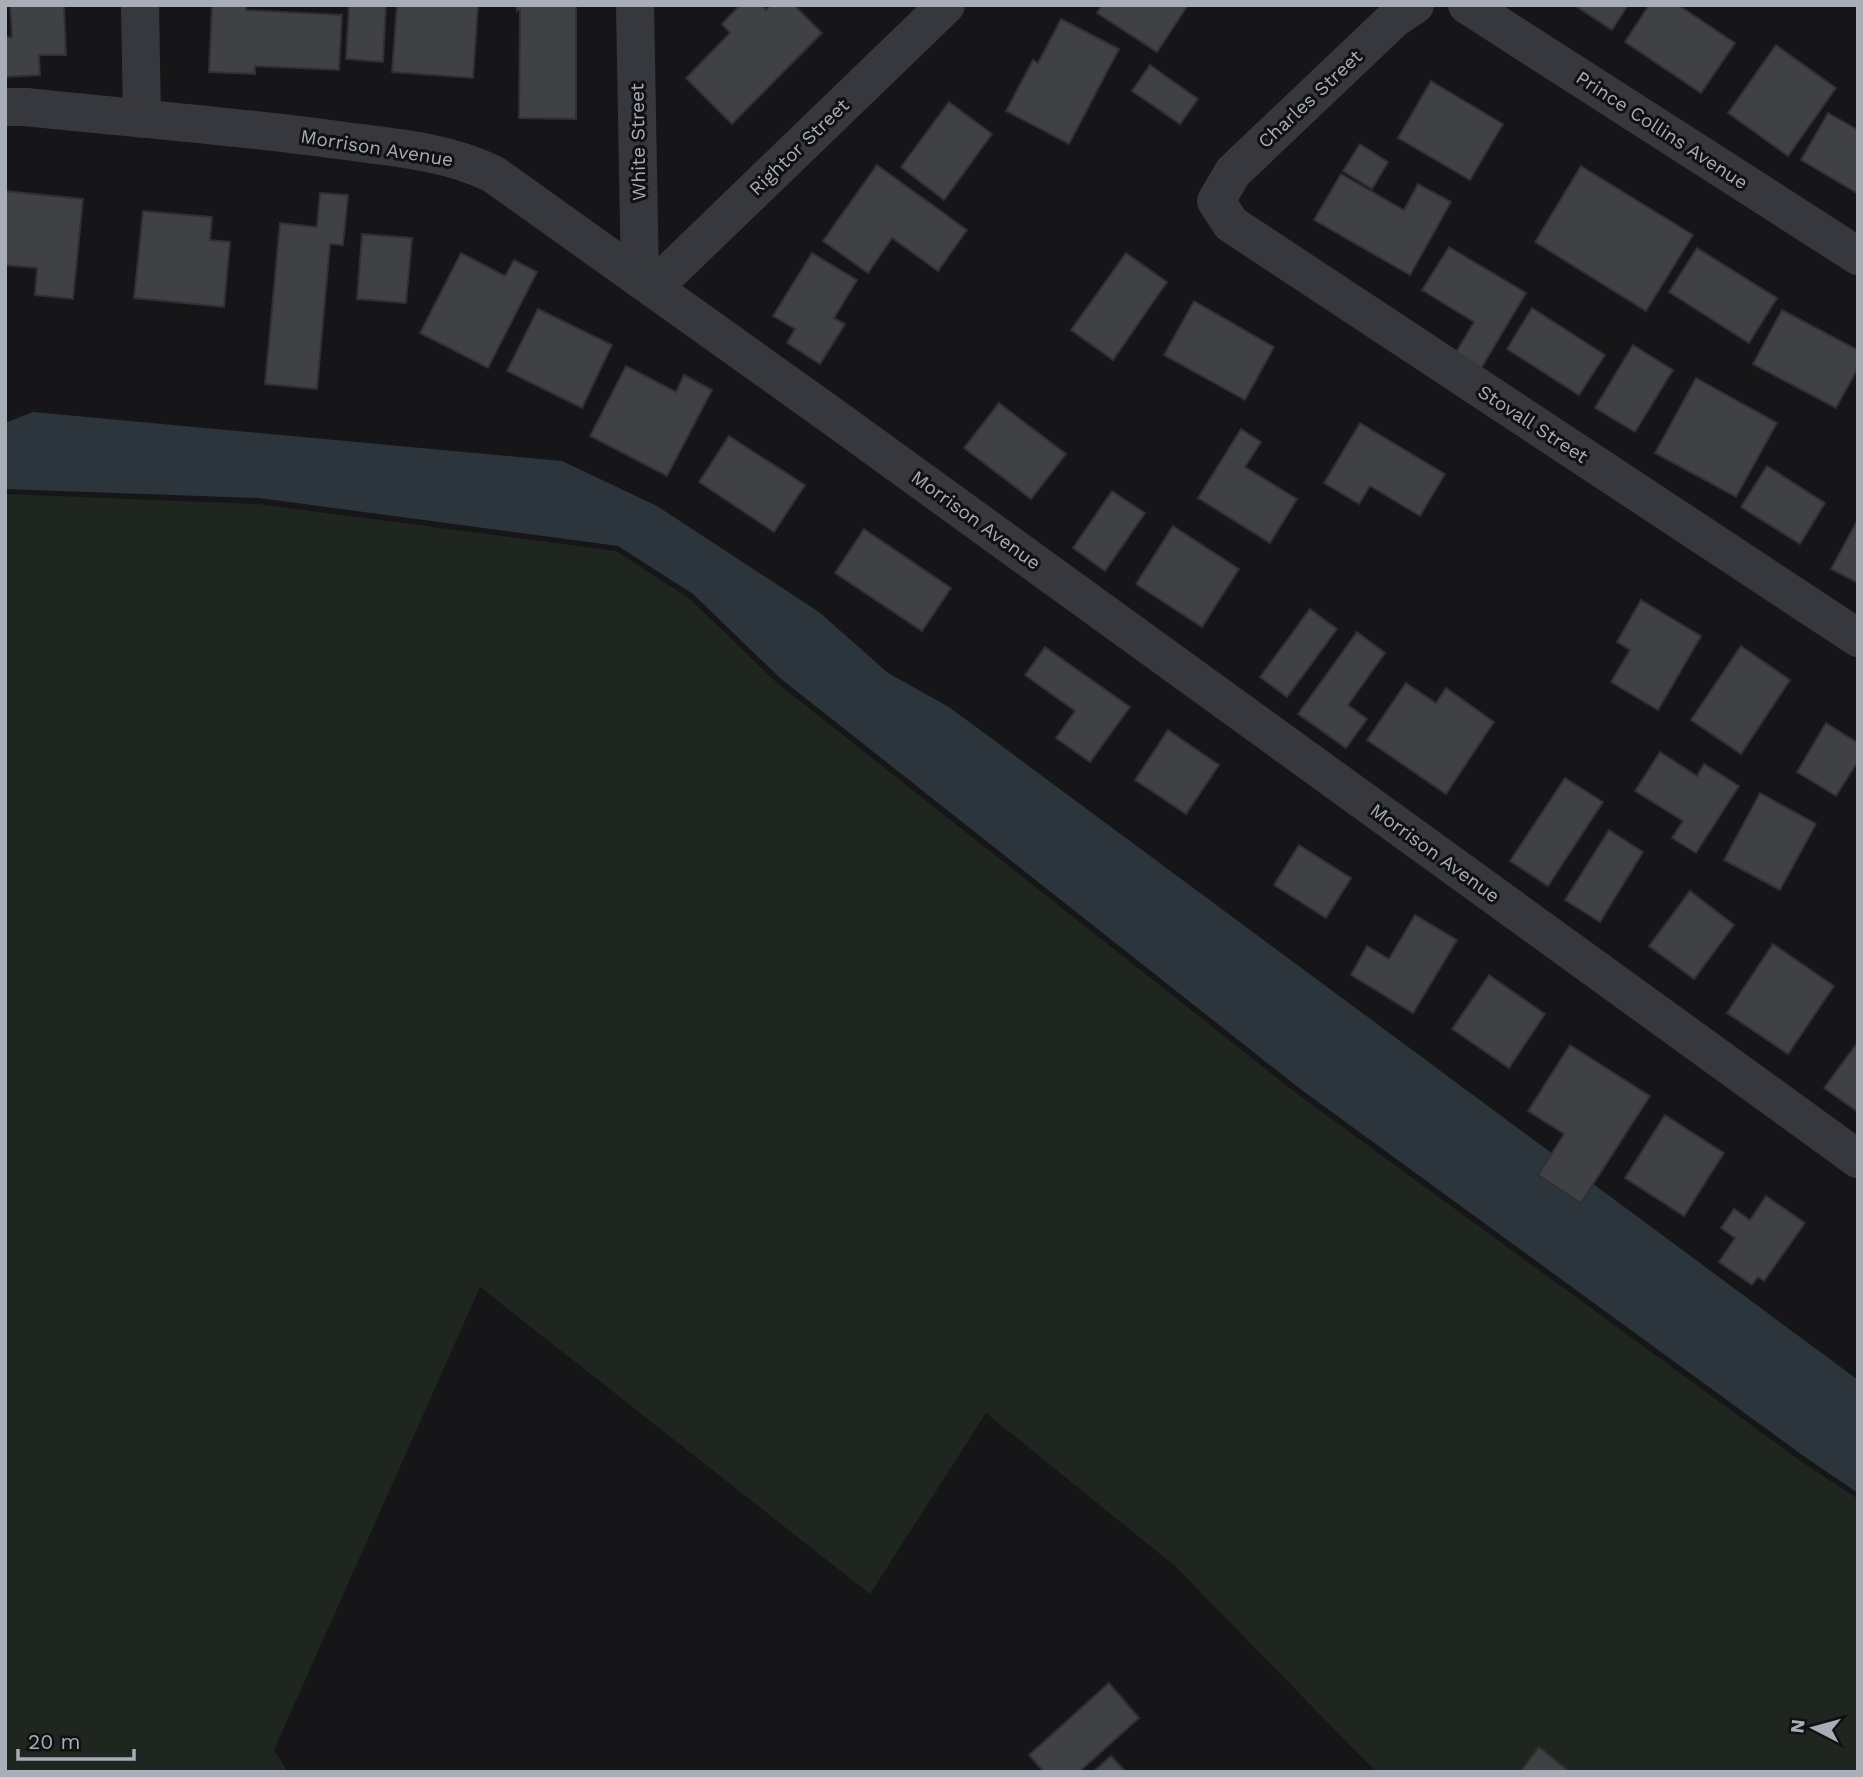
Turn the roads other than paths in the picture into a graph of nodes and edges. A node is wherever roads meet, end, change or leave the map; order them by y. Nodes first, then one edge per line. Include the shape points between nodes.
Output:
1 (140, 5) edge
2 (635, 5) edge
3 (946, 5) edge
4 (1415, 5) edge
5 (1467, 5) edge
6 (5, 107) edge
7 (142, 119) junction
8 (1216, 201) joint
9 (1858, 256) edge
10 (646, 283) junction
11 (1858, 638) edge
12 (1858, 1159) edge

1 - 7 street
2 - 10 street, White Street
3 - 10 street, Rightor Street
4 - 8 street, Charles Street via 1394,19 1233,172
5 - 9 street, Prince Collins Avenue
6 - 7 street, Morrison Avenue
7 - 10 street, Morrison Avenue via 317,137 418,151 471,164 494,174
8 - 11 street, Stovall Street via 1231,224
10 - 12 street, Morrison Avenue

